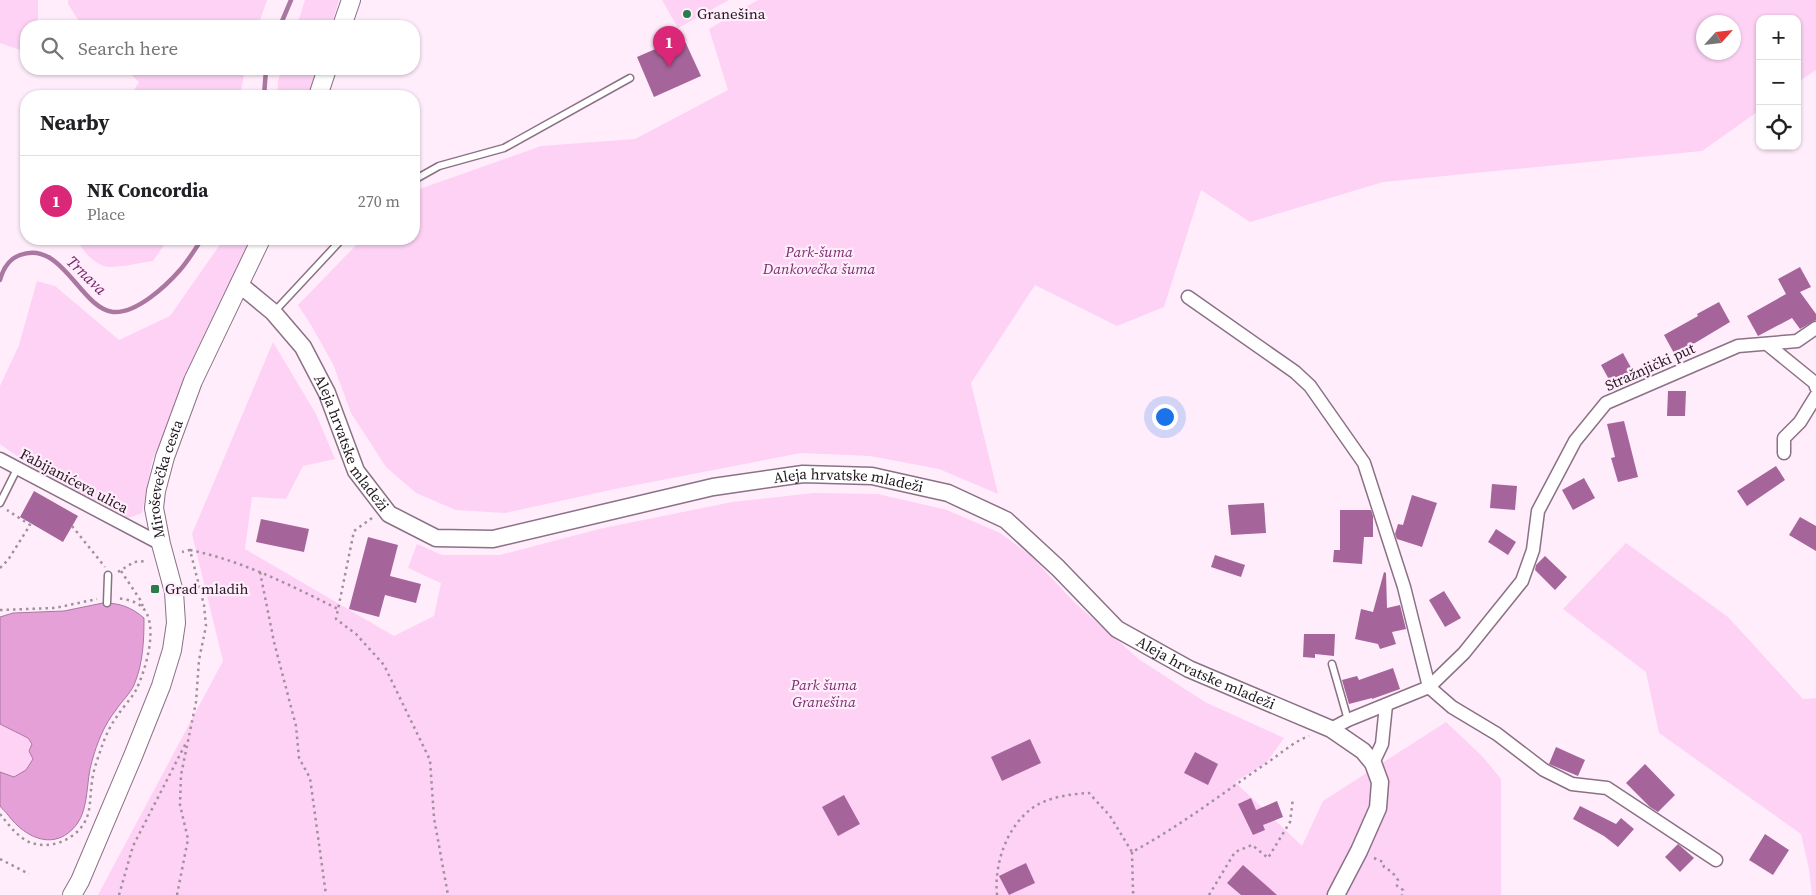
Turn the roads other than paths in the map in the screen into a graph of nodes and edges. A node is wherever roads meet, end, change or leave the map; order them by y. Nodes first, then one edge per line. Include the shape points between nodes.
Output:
1 (351, 0) edge
2 (344, 20) edge
3 (325, 75) edge
4 (630, 78) dead end
5 (320, 90) edge
6 (420, 177) edge
7 (258, 245) edge
8 (336, 245) edge
9 (239, 284) junction
10 (1188, 297) dead end
11 (273, 312) junction
12 (1816, 328) edge
13 (1767, 344) junction
14 (1816, 387) edge
15 (1816, 396) edge
16 (1784, 453) dead end
17 (0, 459) edge
18 (17, 469) junction
19 (0, 504) edge
20 (160, 544) junction
21 (109, 575) road end
22 (107, 603) dead end
23 (1332, 664) dead end
24 (1429, 687) junction
25 (1386, 705) junction
26 (1348, 720) junction
27 (1331, 729) junction
28 (1373, 763) junction
29 (1716, 860) dead end
30 (72, 895) edge
31 (1336, 895) edge

1 - 2 main road
3 - 5 main road
4 - 6 lane via 504,148 439,166
7 - 9 main road, Miroševečka cesta
8 - 11 lane
9 - 11 street, Aleja hrvatske mladeži
9 - 20 main road, Miroševečka cesta via 193,381 165,457 154,508
10 - 24 street via 1310,386 1364,463 1404,588
11 - 27 street, Aleja hrvatske mladeži via 303,347 327,392 356,471 389,514 436,538 493,539 713,487 803,474 872,476 948,493 1006,520 1117,629 1189,669
12 - 13 street, Stražnjički put via 1797,341
13 - 14 street
13 - 24 street, Stražnjički put via 1738,346 1606,404 1575,441 1538,511 1533,550 1522,582 1464,653
15 - 16 street via 1800,422 1784,438
17 - 18 street, Fabijanićeva ulica
18 - 19 lane
18 - 20 street, Fabijanićeva ulica
20 - 30 main road, Miroševečka cesta via 174,592 176,623 172,650 133,756
21 - 22 lane
23 - 26 lane
24 - 25 street, Stražnjički put
24 - 29 street via 1452,707 1497,734 1544,770 1572,784 1608,788
25 - 26 street, Stražnjički put
25 - 28 street via 1382,744
26 - 27 street, Stražnjički put
27 - 28 street, Aleja hrvatske mladeži via 1363,751
28 - 31 street via 1380,782 1378,808

